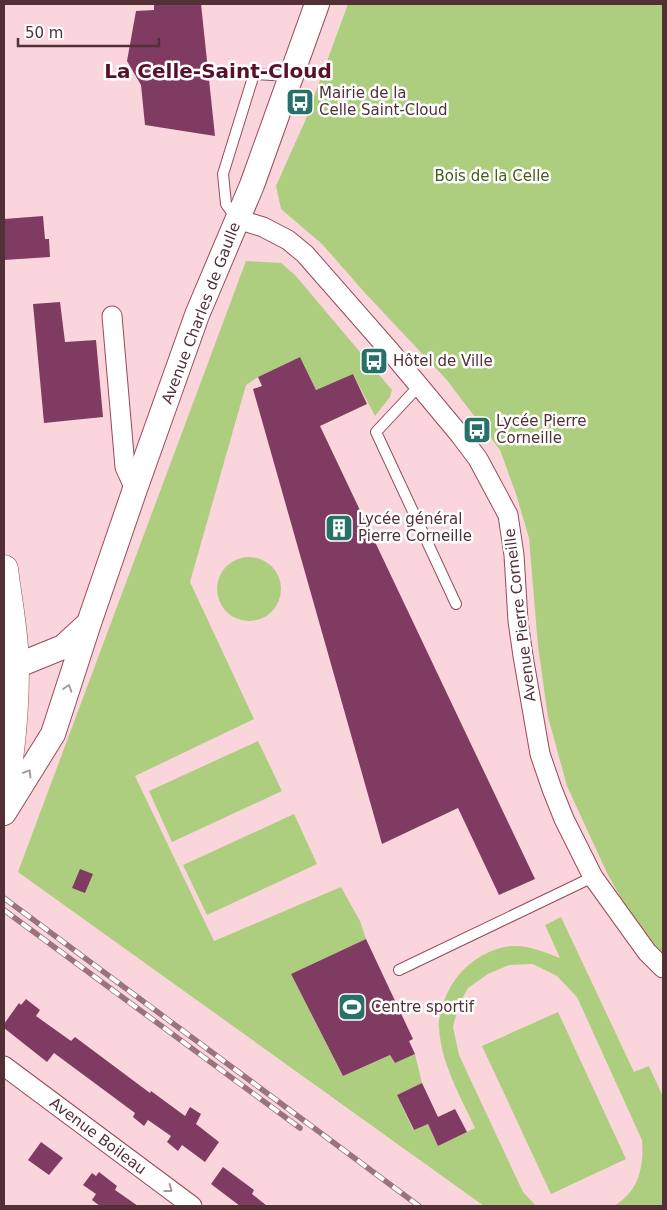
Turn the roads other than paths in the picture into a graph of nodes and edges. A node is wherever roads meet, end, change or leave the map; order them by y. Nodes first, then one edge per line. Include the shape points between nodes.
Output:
1 (317, 4) edge
2 (291, 76) junction
3 (237, 220) junction
4 (112, 316) dead end
5 (418, 386) junction
6 (135, 489) junction
7 (4, 569) edge
8 (456, 604) dead end
9 (89, 623) junction
10 (9, 669) edge
11 (53, 734) junction
12 (8, 736) edge
13 (4, 793) edge
14 (4, 813) edge
15 (593, 877) junction
16 (663, 968) edge
17 (398, 970) dead end
18 (4, 1066) edge
19 (192, 1206) edge

1 - 2 street, Avenue Charles de Gaulle
2 - 3 street, Avenue Charles de Gaulle
2 - 3 lane via 254,74 223,174 226,204
3 - 5 street, Avenue Pierre Corneille via 263,227 288,240 305,254
3 - 6 street, Avenue Charles de Gaulle via 197,315
4 - 6 street via 125,467
5 - 8 lane via 376,432
5 - 15 street, Avenue Pierre Corneille via 478,458 508,515 518,621 540,754 564,819
6 - 9 street, Avenue Charles de Gaulle
7 - 10 main road via 12,626
9 - 10 street, Avenue Charles de Gaulle via 63,647
11 -> 9 street, Avenue Charles de Gaulle
10 - 12 main road
11 - 12 street via 28,739
14 -> 11 street, Avenue Charles de Gaulle
12 - 13 main road
15 - 16 street, Avenue Pierre Corneille via 647,952
15 - 17 lane
18 -> 19 street, Avenue Boileau

